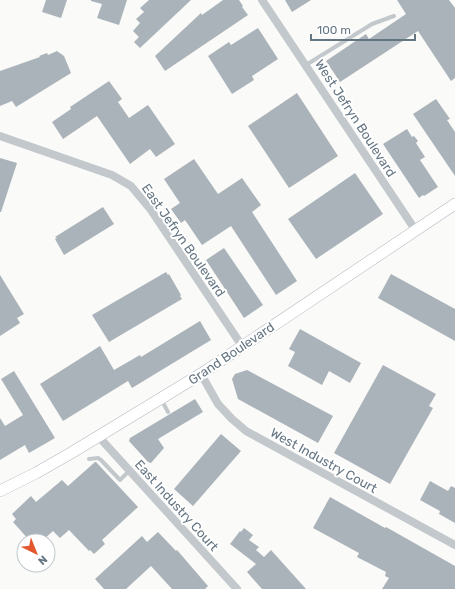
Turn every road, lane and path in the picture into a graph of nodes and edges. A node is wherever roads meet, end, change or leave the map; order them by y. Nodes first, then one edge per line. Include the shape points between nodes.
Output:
1 (262, 0) edge
2 (394, 16) dead end
3 (306, 65) junction
4 (0, 136) edge
5 (455, 204) edge
6 (416, 230) junction
7 (242, 346) junction
8 (201, 374) junction
9 (160, 399) junction
10 (168, 412) dead end
11 (99, 437) junction
12 (89, 459) dead end
13 (129, 471) junction
14 (0, 490) edge
15 (455, 545) edge
16 (236, 589) edge

1 - 3 street, West Jefryn Boulevard
2 - 3 lane via 372,24
3 - 6 street, West Jefryn Boulevard
4 - 7 street, East Jefryn Boulevard via 112,175 131,186 151,210
5 - 6 street, Grand Boulevard
6 - 7 street, Grand Boulevard
7 - 8 street, Grand Boulevard
8 - 9 street, Grand Boulevard
8 - 15 street, West Industry Court via 218,404 246,431
9 - 10 lane
9 - 11 street, Grand Boulevard
11 - 13 street, East Industry Court
11 - 14 street, Grand Boulevard via 36,473
12 - 13 lane via 101,460 120,480
13 - 16 street, East Industry Court

